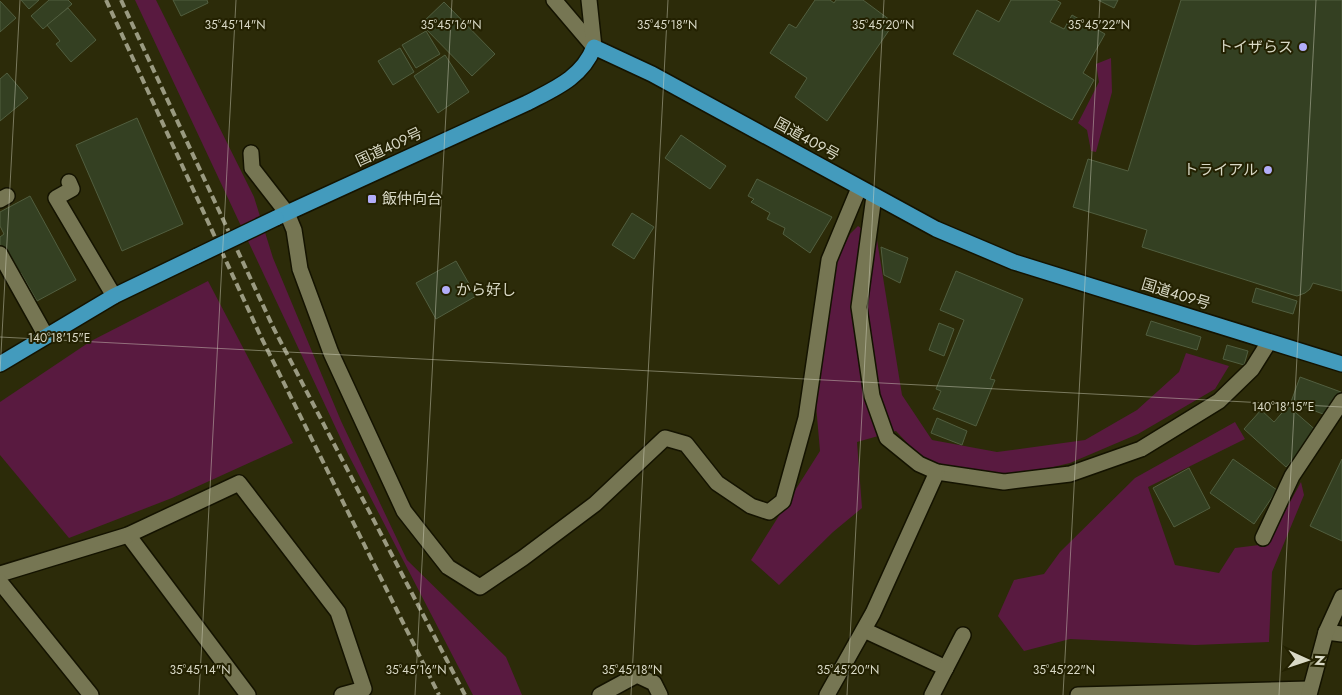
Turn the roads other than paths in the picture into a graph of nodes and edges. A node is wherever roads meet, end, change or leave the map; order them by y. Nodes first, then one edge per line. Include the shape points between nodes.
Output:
1 (554, 0) edge
2 (588, 0) edge
3 (594, 47) junction
4 (250, 153) dead end
5 (69, 182) dead end
6 (859, 188) junction
7 (874, 196) junction
8 (282, 215) junction
9 (0, 254) edge
10 (114, 296) junction
11 (46, 336) junction
12 (1269, 342) junction
13 (0, 364) edge
14 (1342, 364) edge
15 (1342, 401) edge
16 (937, 472) junction
17 (128, 535) junction
18 (1263, 538) dead end
19 (0, 574) edge
20 (0, 582) edge
21 (1342, 597) edge
22 (864, 630) junction
23 (1326, 632) junction
24 (1342, 634) edge
25 (963, 635) dead end
26 (946, 668) junction
27 (1309, 692) edge
28 (91, 695) edge
29 (248, 695) edge
30 (342, 695) edge
31 (600, 695) edge
32 (660, 695) edge
33 (827, 695) edge
34 (932, 695) edge
35 (1072, 695) edge
36 (1078, 695) edge

1 - 3 street
2 - 3 street
3 - 6 highway, 国道409号 via 652,74
3 - 8 highway, 国道409号 via 589,61 566,83
4 - 8 street via 252,168
5 - 10 street via 72,189 56,198
6 - 7 highway, 国道409号
6 - 8 street via 829,260 806,418 783,501 769,512 751,506 717,483 686,444 665,438 595,504 480,587 448,566 404,511 331,353 300,269 294,230
7 - 12 highway, 国道409号 via 936,229 1014,262
7 - 16 street via 859,306 872,396 887,438 919,464
8 - 10 highway, 国道409号, bridge
9 - 11 street
10 - 11 highway, 国道409号
11 - 13 highway, 国道409号
12 - 14 highway, 国道409号
12 - 16 street via 1252,369 1219,401 1141,449 1070,474 1004,482
15 - 18 street via 1292,476
16 - 22 street
17 - 19 street
17 - 29 street
17 - 30 street via 240,483 338,612 364,689
20 - 28 street
21 - 23 street
22 - 26 street
22 - 33 street
23 - 24 street
23 - 27 street
25 - 26 street
26 - 34 street
27 - 36 street
31 - 32 street via 637,675 654,683
35 - 36 street

